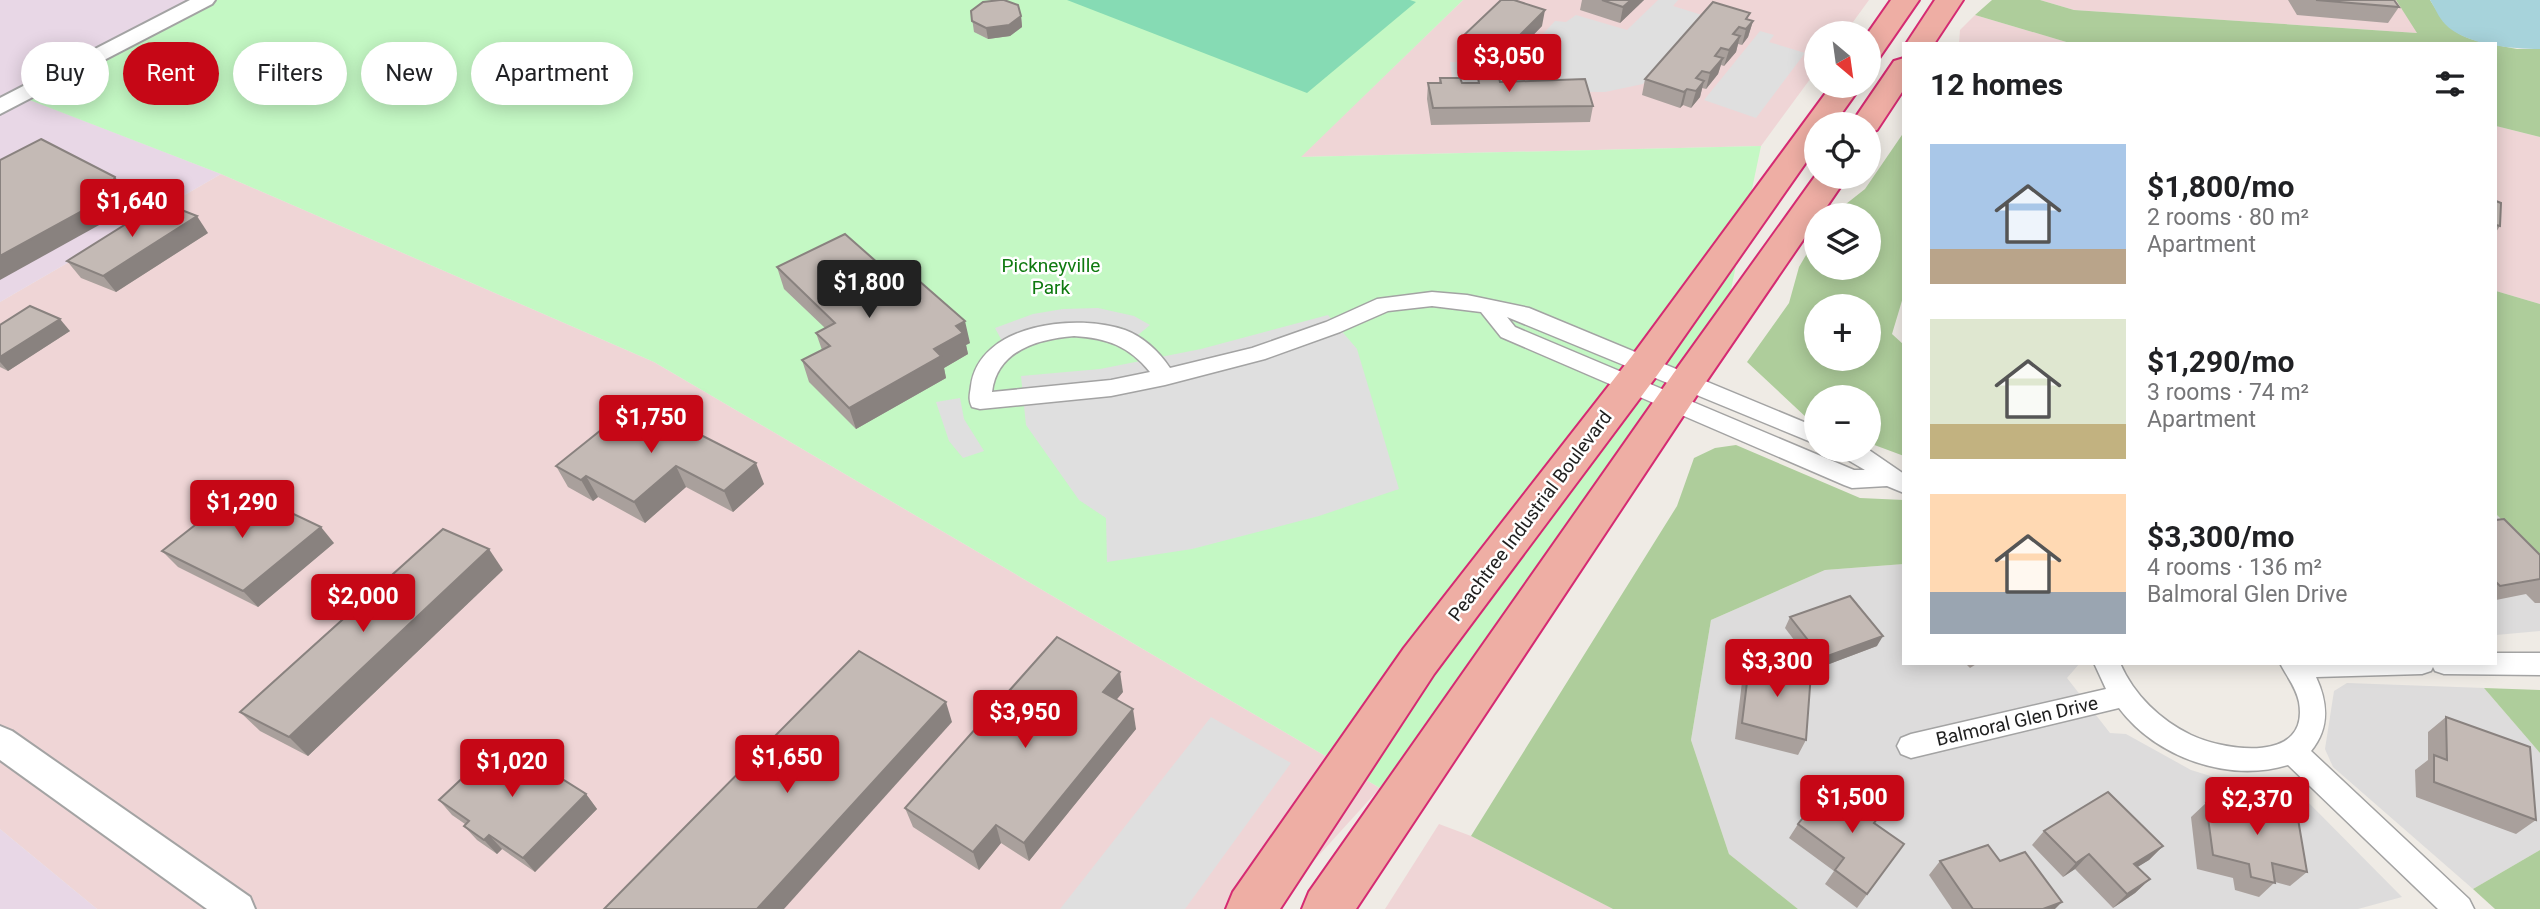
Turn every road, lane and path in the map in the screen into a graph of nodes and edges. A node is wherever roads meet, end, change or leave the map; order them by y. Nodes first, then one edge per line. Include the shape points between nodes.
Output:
1 (205, 0) edge
2 (1905, 0) edge
3 (1949, 0) edge
4 (1881, 35) edge
5 (1921, 42) edge
6 (1902, 70) edge
7 (0, 107) edge
8 (1874, 112) edge
9 (1804, 145) edge
10 (1823, 189) edge
11 (1637, 375) junction
12 (1165, 377) junction
13 (1679, 393) junction
14 (1804, 432) edge
15 (1872, 462) edge
16 (1896, 481) edge
17 (2497, 664) edge
18 (2540, 664) edge
19 (2108, 665) edge
20 (2295, 665) edge
21 (2124, 696) junction
22 (0, 741) edge
23 (1911, 747) dead end
24 (2292, 751) junction
25 (237, 909) edge
26 (1251, 909) edge
27 (1327, 909) edge
28 (2459, 909) edge

1 - 7 street
2 - 4 highway
3 - 5 highway
6 - 8 highway
9 - 11 highway, Peachtree Industrial Boulevard
10 - 13 highway
11 - 12 street via 1508,332 1489,308 1432,299 1384,304 1256,354
11 - 13 street
11 - 26 highway, Peachtree Industrial Boulevard via 1419,661
12 - 12 street via 1111,388 980,401 979,383 1009,346 1035,334 1067,328 1119,335 1153,360
13 - 14 street
13 - 16 street via 1852,479
13 - 27 highway
15 - 16 street
17 - 18 street
19 - 21 street
20 - 24 street via 2313,708 2309,733
21 - 23 street, Balmoral Glen Drive
21 - 24 street via 2164,732 2195,749 2259,761
22 - 25 street
24 - 28 street

